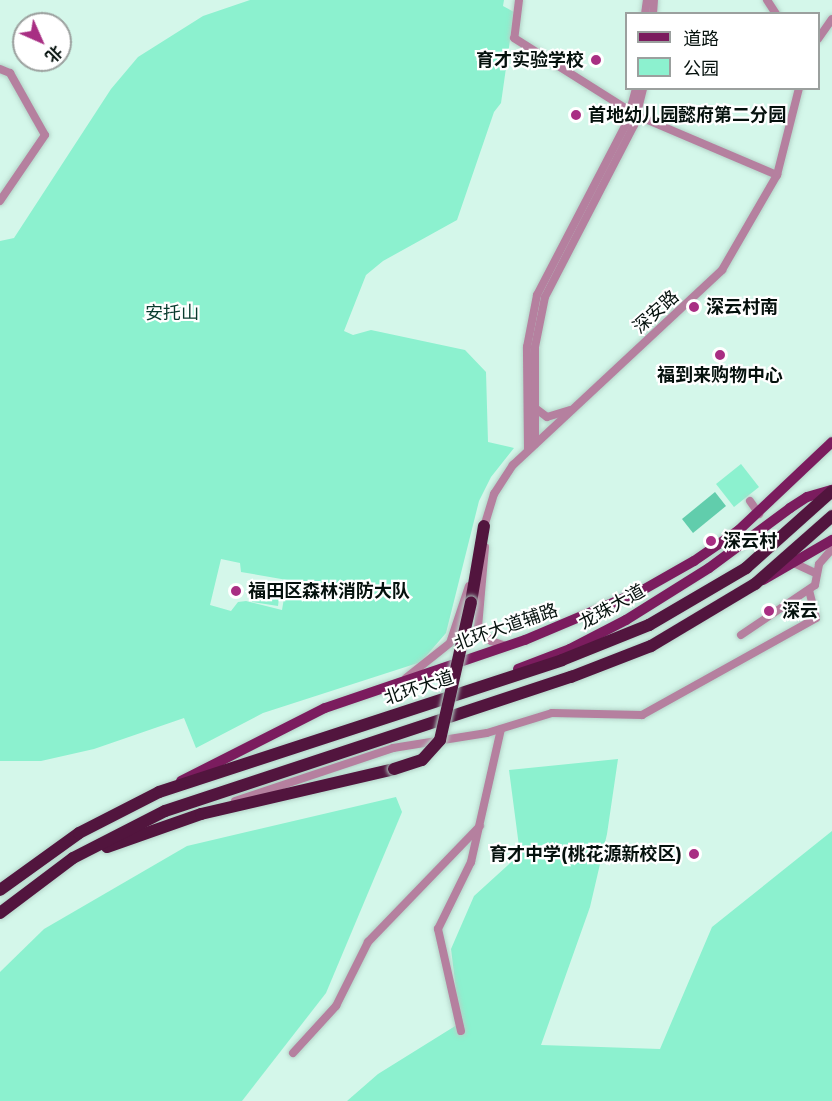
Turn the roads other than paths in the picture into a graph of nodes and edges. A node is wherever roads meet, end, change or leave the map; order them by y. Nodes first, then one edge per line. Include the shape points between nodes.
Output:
1 (519, 0) edge
2 (832, 18) edge
3 (832, 25) edge
4 (820, 37) edge
5 (1, 69) edge
6 (636, 90) edge
7 (642, 90) edge
8 (798, 90) edge
9 (635, 114) junction
10 (777, 175) junction
11 (0, 201) edge
12 (535, 408) junction
13 (573, 409) junction
14 (832, 442) edge
15 (535, 444) junction
16 (528, 450) junction
17 (832, 490) edge
18 (750, 501) dead end
19 (759, 514) junction
20 (832, 516) edge
21 (484, 526) junction
22 (832, 540) edge
23 (832, 549) edge
24 (796, 564) junction
25 (815, 573) junction
26 (755, 584) junction
27 (809, 590) junction
28 (741, 635) dead end
29 (507, 646) junction
30 (404, 680) junction
31 (388, 717) junction
32 (501, 729) junction
33 (159, 792) junction
34 (201, 814) junction
35 (482, 824) junction
36 (49, 874) junction
37 (0, 890) edge
38 (0, 913) edge
39 (461, 1031) dead end
40 (293, 1053) dead end

1 - 9 street via 514,38
2 - 4 street
3 - 4 street
5 - 11 street via 10,73 45,131 44,140
6 - 9 street
7 - 9 street
8 - 10 street, 深安路
9 - 10 street
9 - 12 street via 544,297 535,347
9 - 16 street via 550,265 535,302 527,346
10 - 13 street, 深安路 via 714,279
12 - 13 street via 547,417
12 - 15 street
13 - 15 street, 深安路
14 - 19 main road, 北环大道辅路
15 - 16 street, 深安路
16 - 21 street, 深安路 via 500,484
17 - 31 main road, 龙珠大道 via 799,502 740,547 598,636
17 - 31 highway, 北环大道 via 746,568 657,621 562,660
18 - 19 street
19 - 29 main road, 北环大道辅路 via 702,556 641,591
20 - 26 highway, 北环大道
21 - 29 street via 485,566 478,627 491,641
21 - 30 street, 深安路 via 450,643
21 - 34 highway, bridge via 440,740 422,760
22 - 24 main road
23 - 25 street
24 - 25 street
24 - 26 main road
25 - 27 street via 815,585
26 - 36 highway, 北环大道 via 688,627 624,657 165,811 104,840
27 - 28 street
27 - 32 street via 816,618 642,715 567,711
29 - 30 main road, 北环大道辅路
30 - 33 main road, 北环大道辅路 via 291,723
31 - 33 highway, 北环大道
32 - 34 street via 393,748
32 - 35 street
33 - 37 highway, 北环大道 via 79,833
34 - 36 highway via 136,834
35 - 39 street via 471,862 438,929
35 - 40 street via 368,942 336,1006
36 - 38 highway, 北环大道

